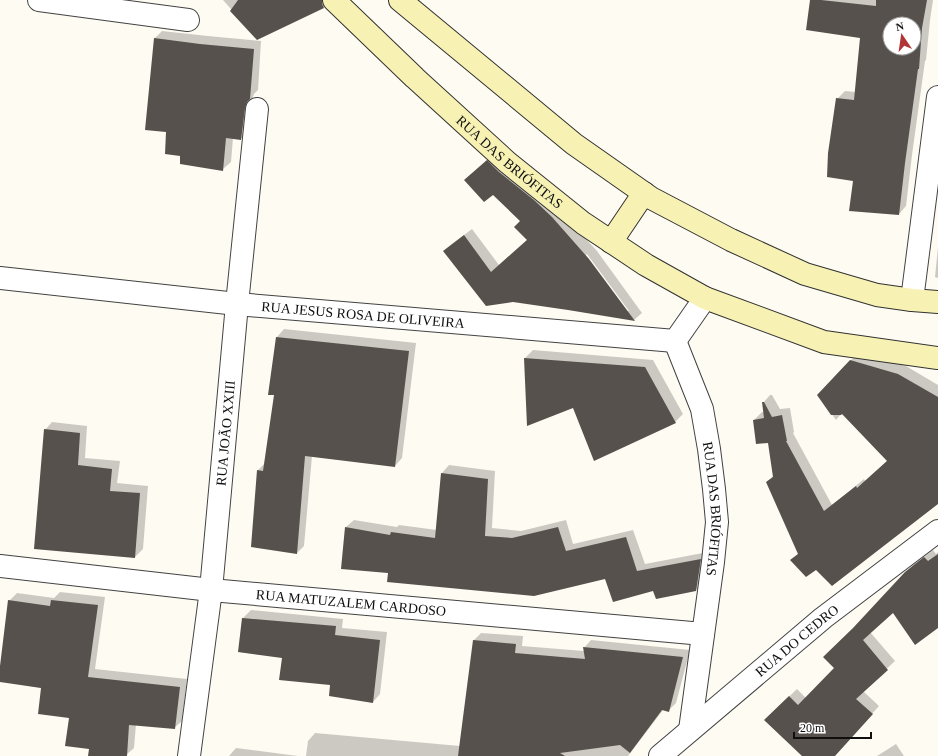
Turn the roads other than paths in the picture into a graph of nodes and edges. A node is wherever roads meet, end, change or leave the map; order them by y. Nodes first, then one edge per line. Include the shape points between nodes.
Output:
1 (39, 0) edge
2 (334, 0) edge
3 (400, 0) edge
4 (188, 20) dead end
5 (938, 97) edge
6 (257, 109) dead end
7 (644, 194) junction
8 (611, 242) junction
9 (0, 278) edge
10 (705, 298) junction
11 (912, 300) junction
12 (938, 302) edge
13 (236, 304) junction
14 (674, 341) junction
15 (938, 358) edge
16 (938, 531) edge
17 (0, 566) edge
18 (211, 590) junction
19 (703, 634) junction
20 (690, 730) junction
21 (188, 756) edge
22 (660, 756) edge

1 - 4 street
2 - 8 street, RUA DAS BRIÓFITAS via 506,162
3 - 7 street via 574,144
5 - 11 street
6 - 13 street, RUA JOÃO XXIII
7 - 8 street
7 - 11 street via 731,240 806,274 877,295
8 - 10 street, RUA DAS BRIÓFITAS
9 - 13 street, RUA JESUS ROSA DE OLIVEIRA
10 - 14 street
10 - 15 street, RUA DAS BRIÓFITAS via 824,342
11 - 12 street
13 - 14 street, RUA JESUS ROSA DE OLIVEIRA
13 - 18 street, RUA JOÃO XXIII
14 - 19 street, RUA DAS BRIÓFITAS via 702,409 714,488 717,522
16 - 20 street, RUA DO CEDRO via 823,618
17 - 18 street, RUA MATUZALEM CARDOSO
18 - 19 street, RUA MATUZALEM CARDOSO
18 - 21 street, RUA JOÃO XXIII
19 - 20 street, RUA DAS BRIÓFITAS
20 - 22 street, RUA DO CEDRO

